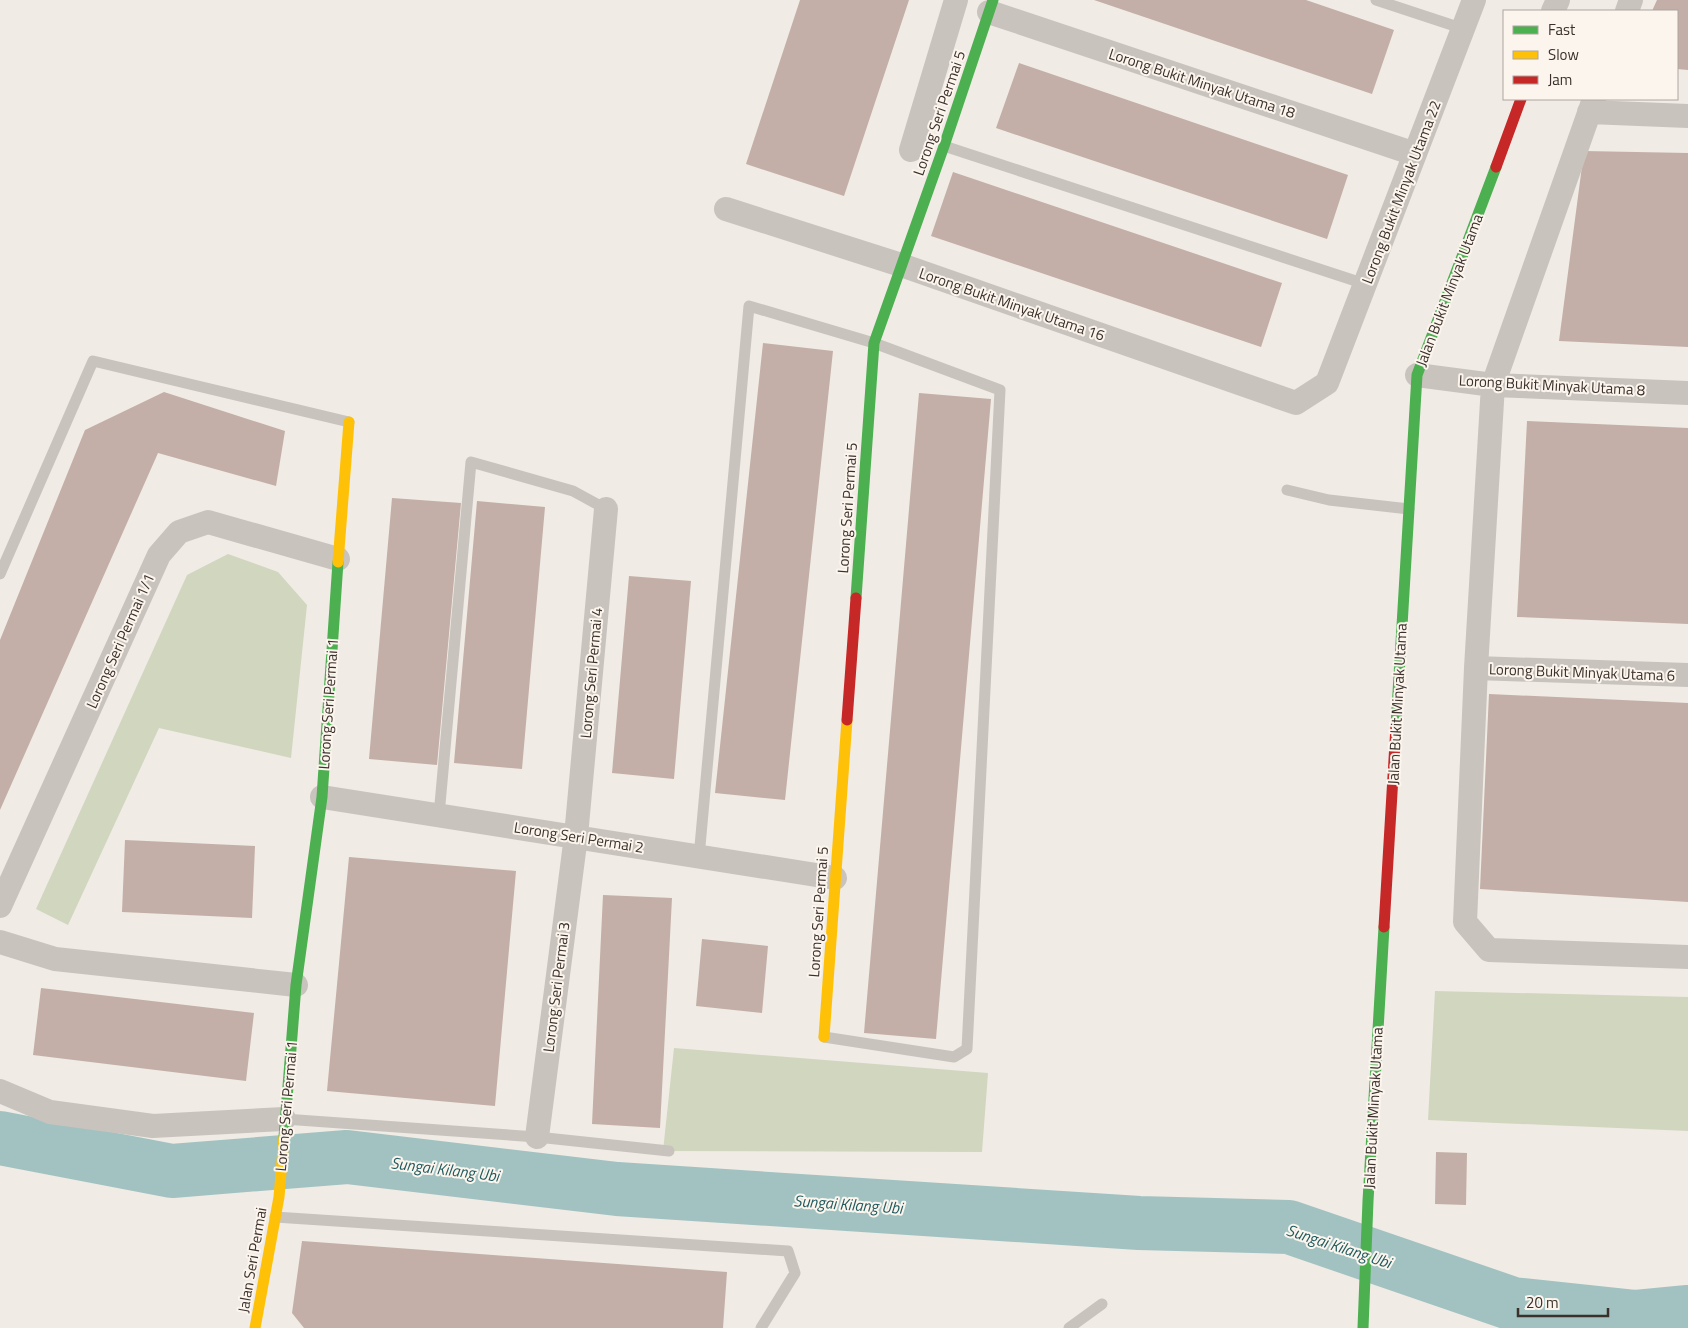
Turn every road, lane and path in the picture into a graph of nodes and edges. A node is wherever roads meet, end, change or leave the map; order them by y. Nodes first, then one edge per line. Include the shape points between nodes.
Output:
1 (956, 0) edge
2 (1376, 0) edge
3 (1474, 0) edge
4 (991, 6) edge
5 (1464, 29) junction
6 (1521, 100) edge
7 (1591, 106) edge
8 (1688, 116) edge
9 (944, 146) junction
10 (911, 150) dead end
11 (1415, 154) junction
12 (726, 209) dead end
13 (901, 265) junction
14 (1365, 284) junction
15 (874, 343) junction
16 (1417, 375) junction
17 (1327, 383) joint
18 (1493, 385) junction
19 (1688, 393) edge
20 (349, 422) joint
21 (1287, 490) dead end
22 (1409, 508) junction
23 (606, 509) joint
24 (338, 559) junction
25 (0, 574) edge
26 (1476, 668) junction
27 (1688, 675) edge
28 (322, 796) junction
29 (439, 815) junction
30 (576, 836) junction
31 (699, 857) junction
32 (835, 878) junction
33 (0, 906) edge
34 (0, 942) edge
35 (1688, 957) edge
36 (296, 985) junction
37 (824, 1037) joint
38 (0, 1091) edge
39 (284, 1124) junction
40 (537, 1137) junction
41 (668, 1151) dead end
42 (279, 1197) joint
43 (275, 1217) junction
44 (1102, 1304) dead end
45 (255, 1328) edge
46 (761, 1328) edge
47 (1069, 1328) edge
48 (1363, 1328) edge

1 - 10 street
2 - 5 lane
3 - 5 street, Lorong Bukit Minyak Utama 22
4 - 9 street, Lorong Seri Permai 5
4 - 11 street, Lorong Bukit Minyak Utama 18
5 - 11 street, Lorong Bukit Minyak Utama 22
6 - 16 street, Jalan Bukit Minyak Utama
7 - 8 street
7 - 18 street
9 - 13 street, Lorong Seri Permai 5
9 - 14 lane
11 - 14 street, Lorong Bukit Minyak Utama 22
12 - 13 street, Lorong Bukit Minyak Utama 16
13 - 15 street, Lorong Seri Permai 5
13 - 17 street, Lorong Bukit Minyak Utama 16 via 1296,403
14 - 17 street, Lorong Bukit Minyak Utama 22
15 - 31 lane via 749,306
15 - 32 street, Lorong Seri Permai 5
15 - 37 lane via 1000,390 967,1049 954,1057
16 - 18 street, Lorong Bukit Minyak Utama 8
16 - 22 street, Jalan Bukit Minyak Utama
18 - 19 street, Lorong Bukit Minyak Utama 8
18 - 26 street
20 - 24 street, Lorong Seri Permai 1
20 - 25 lane via 94,361
21 - 22 lane via 1329,500
22 - 48 street, Jalan Bukit Minyak Utama
23 - 29 lane via 573,491 471,462
23 - 30 street, Lorong Seri Permai 4
24 - 28 street, Lorong Seri Permai 1
24 - 33 street, Lorong Seri Permai 1/1 via 208,522 179,532 159,555
26 - 27 street, Lorong Bukit Minyak Utama 6
26 - 35 street via 1465,922 1489,950
28 - 29 street, Lorong Seri Permai 2
28 - 36 street, Lorong Seri Permai 1
29 - 30 street, Lorong Seri Permai 2
30 - 31 street, Lorong Seri Permai 2
30 - 40 street, Lorong Seri Permai 3
31 - 32 street, Lorong Seri Permai 2
32 - 37 street, Lorong Seri Permai 5
34 - 36 street via 54,959
36 - 39 street, Lorong Seri Permai 1
38 - 39 street via 50,1112 153,1126
39 - 40 lane
39 - 42 street, Lorong Seri Permai 1
40 - 41 lane
42 - 43 street, Jalan Seri Permai
43 - 45 street, Jalan Seri Permai
43 - 46 lane via 788,1251 795,1273
44 - 47 lane

